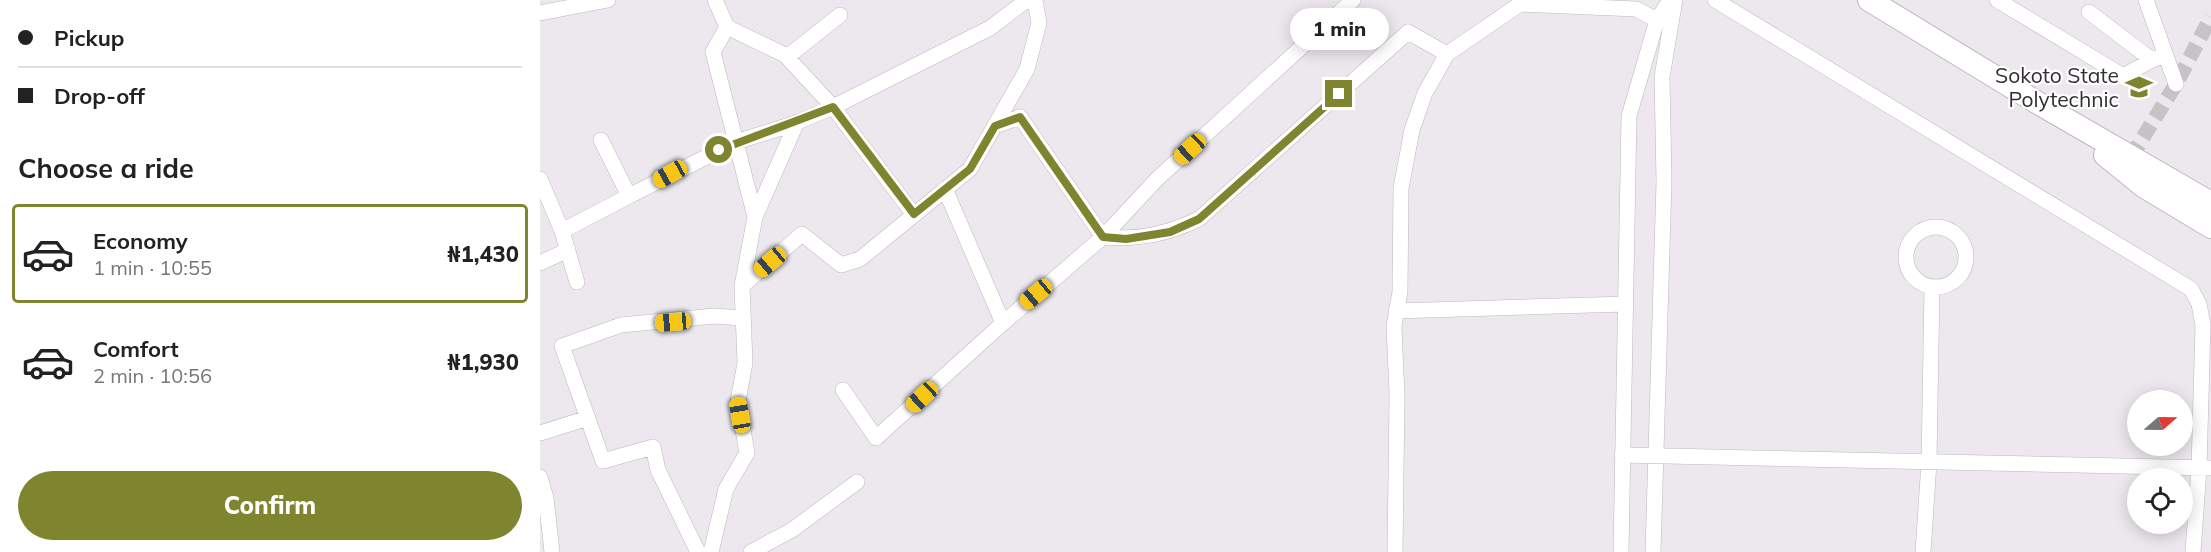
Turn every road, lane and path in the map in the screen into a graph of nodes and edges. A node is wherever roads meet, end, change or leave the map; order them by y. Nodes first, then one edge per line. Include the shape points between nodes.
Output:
1 (608, 0) edge
2 (715, 0) edge
3 (1027, 0) edge
4 (1035, 0) edge
5 (1353, 0) edge
6 (1672, 0) edge
7 (1715, 0) edge
8 (1869, 0) edge
9 (1998, 0) edge
10 (2146, 0) edge
11 (2089, 12) dead end
12 (540, 13) edge
13 (840, 15) dead end
14 (1657, 20) junction
15 (727, 27) junction
16 (1447, 54) junction
17 (787, 57) junction
18 (2159, 57) junction
19 (2176, 84) dead end
20 (2038, 103) junction
21 (833, 107) junction
22 (797, 122) junction
23 (995, 126) junction
24 (601, 140) dead end
25 (736, 142) junction
26 (540, 179) edge
27 (945, 189) junction
28 (629, 196) junction
29 (2211, 203) edge
30 (914, 214) junction
31 (755, 217) junction
32 (2211, 226) edge
33 (562, 231) junction
34 (1103, 237) junction
35 (568, 250) junction
36 (540, 262) edge
37 (578, 282) dead end
38 (742, 286) junction
39 (1932, 287) junction
40 (1626, 304) junction
41 (1396, 311) junction
42 (742, 318) junction
43 (1003, 323) junction
44 (843, 390) dead end
45 (588, 418) junction
46 (540, 433) edge
47 (1622, 456) junction
48 (1658, 457) junction
49 (1929, 462) junction
50 (2205, 468) edge
51 (540, 477) edge
52 (857, 482) dead end
53 (552, 552) edge
54 (698, 552) edge
55 (711, 552) edge
56 (751, 552) edge
57 (1395, 552) edge
58 (1621, 552) edge
59 (1653, 552) edge
60 (1923, 552) edge
61 (2193, 552) edge

1 - 12 street
2 - 15 street
3 - 21 street via 990,28
4 - 23 street via 1040,23 1027,69
5 - 34 street via 1157,179
6 - 14 street
6 - 48 street via 1662,77 1664,182
7 - 50 street via 2191,289 2203,325
8 - 20 street
9 - 18 street via 2123,76
10 - 18 street
11 - 18 street
13 - 17 street
14 - 16 street via 1636,9 1520,4
14 - 40 street via 1629,116
15 - 17 street
15 - 25 street via 713,52
16 - 34 street via 1408,32 1199,219 1170,232 1126,239
16 - 41 street via 1425,93 1412,130 1401,188 1400,292
17 - 21 street
18 - 19 street
20 - 29 street
20 - 32 street via 2143,186
21 - 22 street
21 - 30 street
22 - 25 street
22 - 31 street
23 - 27 street via 970,169
23 - 34 street via 1020,117
24 - 28 street
25 - 28 street
25 - 31 street
26 - 33 street
27 - 30 street
27 - 43 street
28 - 33 street
30 - 38 street via 860,260 841,265 802,234
31 - 38 street
33 - 35 street
34 - 43 street
35 - 36 street
35 - 37 street
38 - 42 street
39 - 39 street via 1951,284 1965,265 1962,242 1943,228 1920,231 1906,249 1910,273 1918,282
39 - 49 street
40 - 41 street
40 - 47 street
41 - 57 street
42 - 45 street via 714,316 621,325 562,346
42 - 55 street via 745,363 738,401 747,453 726,489
43 - 44 street via 876,438
45 - 46 street
45 - 54 street via 603,461 653,447 658,470
47 - 48 street
47 - 58 street
48 - 49 street
48 - 59 street
49 - 50 street
49 - 60 street
50 - 61 street
51 - 53 street
52 - 56 street via 792,530

